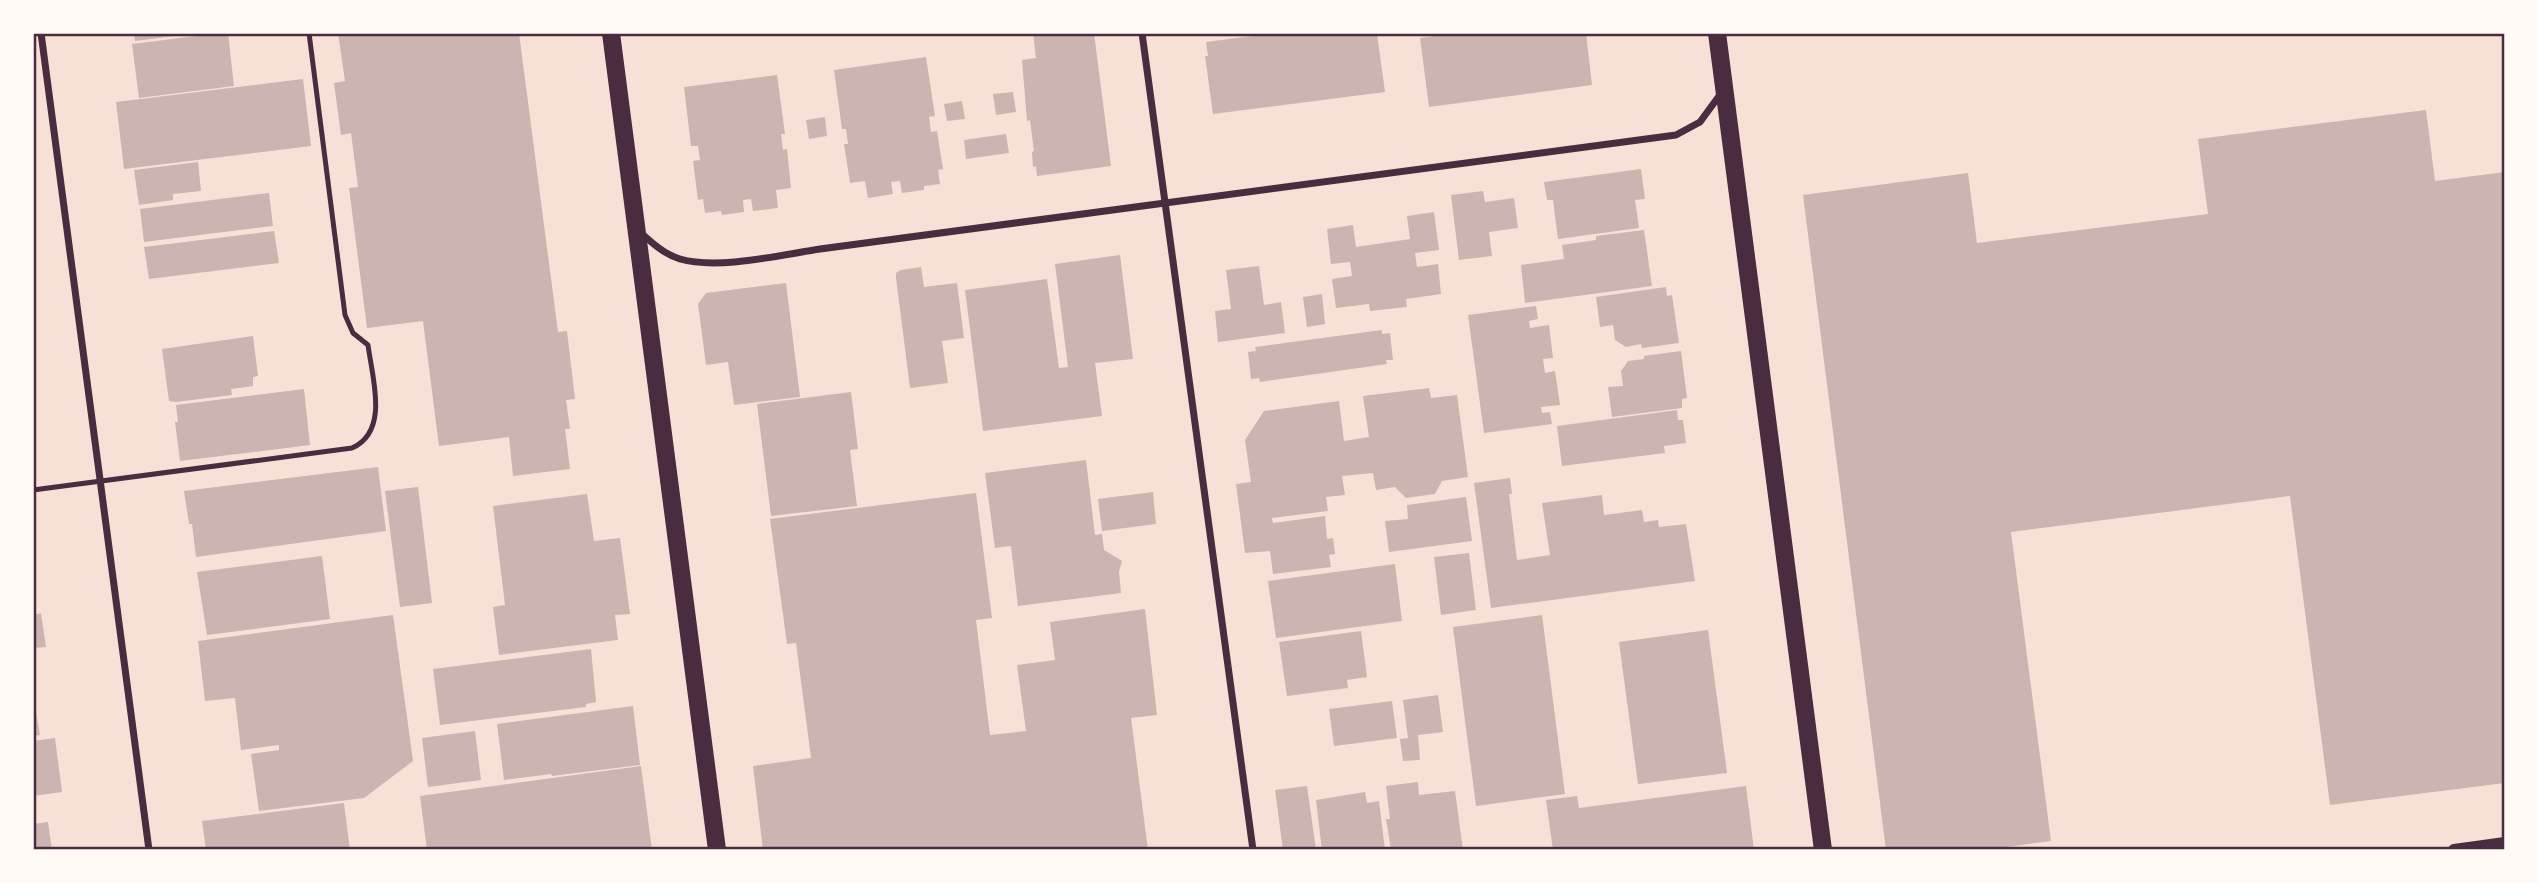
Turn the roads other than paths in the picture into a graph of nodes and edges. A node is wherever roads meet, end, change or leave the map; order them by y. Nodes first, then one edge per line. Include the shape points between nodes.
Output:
1 (41, 33) edge
2 (309, 33) edge
3 (611, 33) edge
4 (1142, 33) edge
5 (1717, 33) edge
6 (1724, 90) junction
7 (1164, 203) junction
8 (637, 229) junction
9 (100, 482) junction
10 (33, 490) edge
11 (2505, 843) edge
12 (149, 850) edge
13 (717, 850) edge
14 (1253, 850) edge
15 (1823, 850) edge
16 (2454, 850) edge

1 - 9 street
2 - 9 lane via 345,315 353,332 368,345 376,412 372,431 352,447
3 - 8 main road
4 - 7 street
5 - 6 main road
6 - 7 street via 1700,122 1676,135
6 - 15 main road
7 - 8 street via 721,262 674,257
7 - 14 street
8 - 13 main road
9 - 10 lane
9 - 12 street
11 - 16 street

